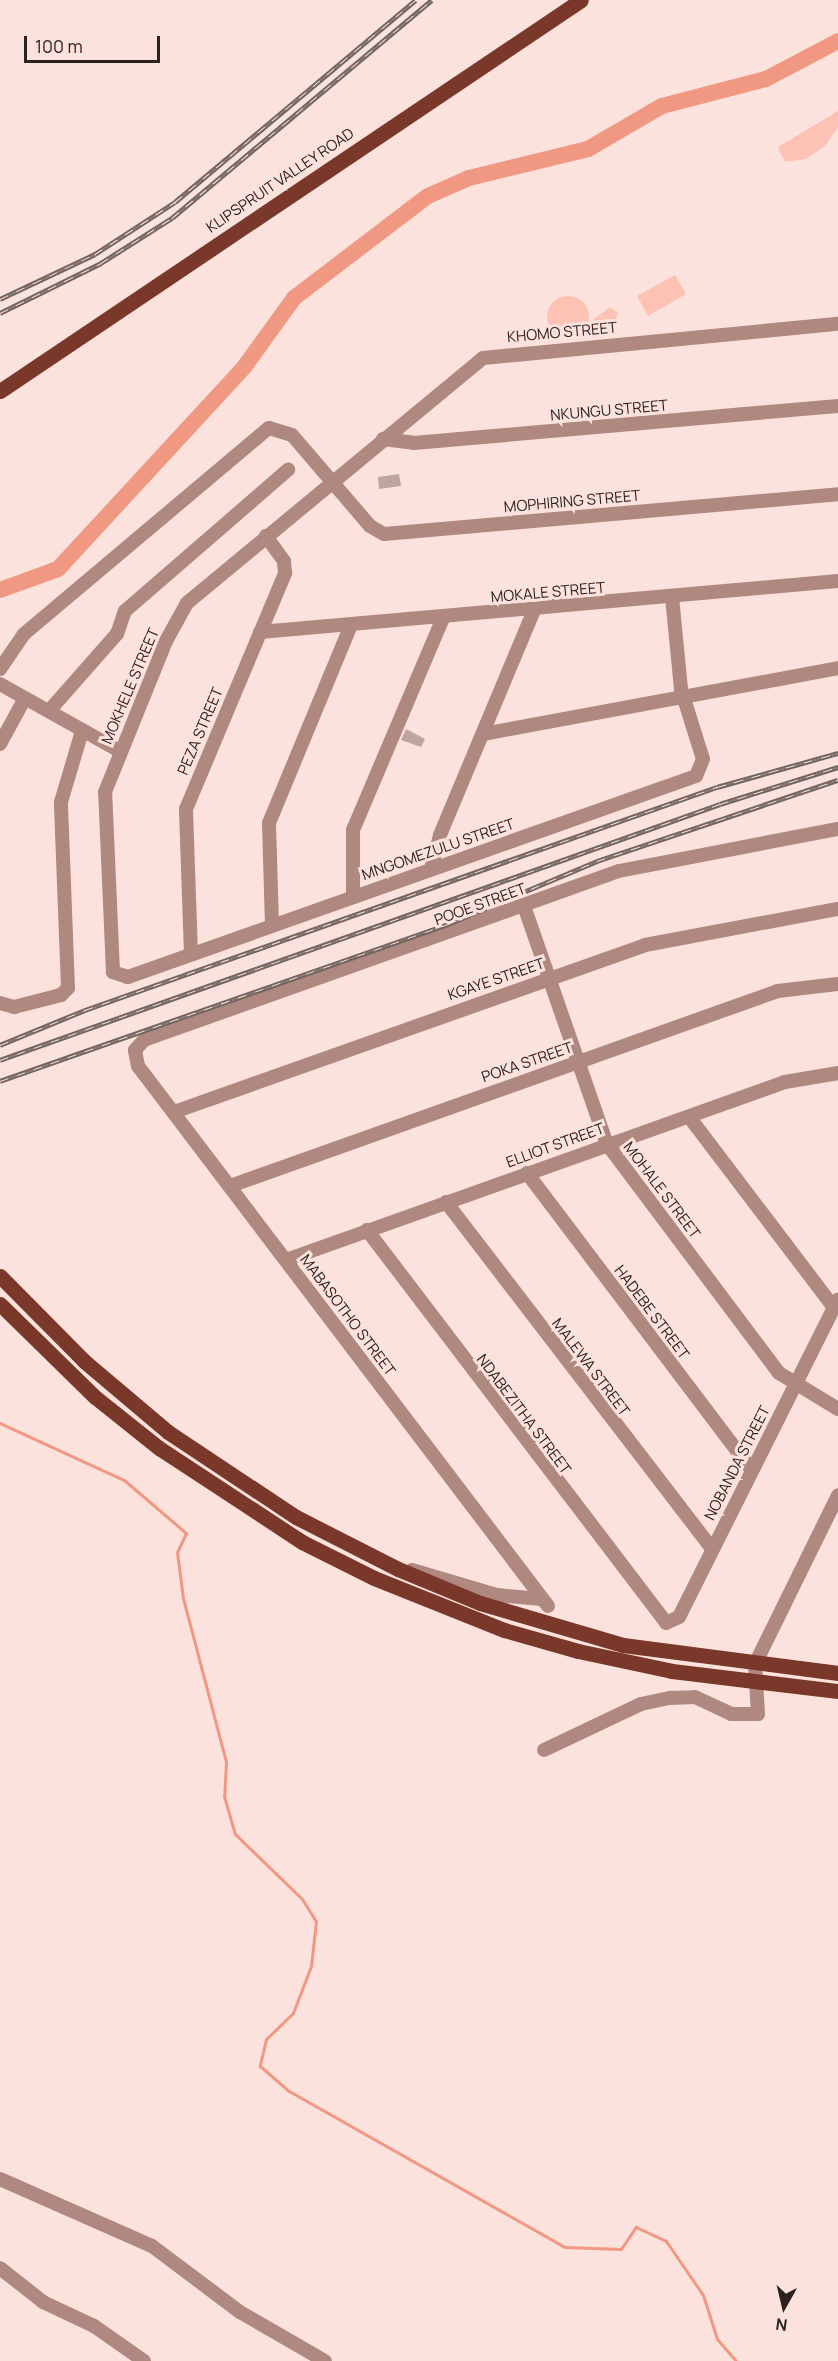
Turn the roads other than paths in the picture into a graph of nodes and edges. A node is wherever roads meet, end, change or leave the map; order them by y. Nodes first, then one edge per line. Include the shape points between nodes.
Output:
1 (564, 0) edge
2 (581, 0) edge
3 (838, 324) edge
4 (0, 380) edge
5 (0, 390) edge
6 (838, 406) edge
7 (383, 439) junction
8 (288, 470) dead end
9 (333, 481) junction
10 (838, 494) edge
11 (266, 536) junction
12 (838, 581) edge
13 (672, 597) junction
14 (534, 610) junction
15 (442, 618) junction
16 (350, 627) junction
17 (260, 632) junction
18 (838, 668) edge
19 (0, 669) edge
20 (0, 684) edge
21 (25, 698) junction
22 (684, 698) junction
23 (49, 711) junction
24 (82, 731) junction
25 (483, 734) junction
26 (0, 744) edge
27 (120, 751) junction
28 (838, 829) edge
29 (431, 869) junction
30 (353, 897) junction
31 (524, 906) junction
32 (838, 909) edge
33 (272, 925) junction
34 (191, 954) junction
35 (113, 972) joint
36 (549, 978) junction
37 (838, 984) edge
38 (0, 1003) edge
39 (142, 1042) joint
40 (577, 1063) junction
41 (838, 1073) edge
42 (174, 1112) junction
43 (690, 1118) junction
44 (607, 1144) junction
45 (527, 1173) junction
46 (230, 1186) junction
47 (446, 1202) junction
48 (367, 1230) junction
49 (286, 1260) junction
50 (0, 1276) edge
51 (0, 1304) edge
52 (836, 1304) edge
53 (794, 1386) junction
54 (838, 1408) edge
55 (752, 1471) junction
56 (838, 1495) edge
57 (712, 1549) junction
58 (398, 1569) junction
59 (657, 1617) joint
60 (754, 1664) junction
61 (838, 1673) edge
62 (754, 1683) junction
63 (838, 1691) edge
64 (544, 1750) dead end
65 (0, 2179) edge
66 (0, 2268) edge
67 (144, 2361) edge
68 (325, 2361) edge

1 - 4 main road, KLIPSPRUIT VALLEY ROAD
2 - 5 main road, KLIPSPRUIT VALLEY ROAD
3 - 7 street, KHOMO STREET via 489,356 469,366
6 - 7 street, NKUNGU STREET via 414,443
7 - 9 street, KHOMO STREET
8 - 23 street via 125,611 117,634
9 - 10 street, MOPHIRING STREET via 370,526 387,534
9 - 11 street, MOKHELE STREET
9 - 19 street, MOPHIRING STREET via 289,433 265,430 24,634
11 - 17 street, PEZA STREET via 286,567
11 - 27 street, MOKHELE STREET via 182,608
12 - 13 street, MOKALE STREET
13 - 14 street, MOKALE STREET
13 - 22 street
14 - 15 street, MOKALE STREET
14 - 25 street
15 - 16 street, MOKALE STREET
15 - 30 street via 353,830
16 - 17 street, MOKALE STREET
16 - 33 street via 269,823
17 - 34 street, PEZA STREET via 186,808
18 - 22 street
20 - 21 street
21 - 23 street
21 - 26 street
22 - 25 street
22 - 29 street, MNGOMEZULU STREET via 703,759 696,776
23 - 24 street
24 - 27 street
24 - 38 street via 61,802 68,988 62,995 14,1007
25 - 29 street via 440,835
27 - 35 street, MOKHELE STREET via 104,799
28 - 31 street, POOE STREET via 626,869
29 - 30 street, MNGOMEZULU STREET
30 - 33 street, MNGOMEZULU STREET
31 - 36 street, MOHALE STREET
31 - 39 street, POOE STREET
32 - 36 street, KGAYE STREET via 652,943
33 - 34 street, MNGOMEZULU STREET
34 - 35 street, MNGOMEZULU STREET via 128,977
36 - 40 street, MOHALE STREET
36 - 42 street, KGAYE STREET
37 - 40 street, POKA STREET via 789,987
39 - 42 street, MABASOTHO STREET via 135,1061
40 - 44 street, MOHALE STREET
40 - 46 street, POKA STREET
41 - 43 street, ELLIOT STREET via 808,1074
42 - 46 street, MABASOTHO STREET
43 - 44 street, ELLIOT STREET
43 - 52 street
44 - 45 street, ELLIOT STREET
44 - 53 street, MOHALE STREET via 779,1373
45 - 47 street, ELLIOT STREET
45 - 55 street, HADEBE STREET
46 - 49 street, MABASOTHO STREET
47 - 48 street, ELLIOT STREET
47 - 57 street, MALEWA STREET
48 - 49 street, ELLIOT STREET
48 - 59 street, NDABEZITHA STREET
49 - 58 street, MABASOTHO STREET via 545,1602
50 - 58 main road via 84,1361 168,1432 296,1517
51 - 62 main road via 95,1397 149,1441 302,1542 425,1600 504,1630 622,1662
52 - 53 street, NOBANDA STREET
53 - 54 street, MOHALE STREET
53 - 55 street, NOBANDA STREET
55 - 57 street, NOBANDA STREET
56 - 60 street
57 - 59 street, NOBANDA STREET via 676,1620 666,1623
58 - 60 main road via 480,1603 594,1638
60 - 61 main road
60 - 62 street
62 - 63 main road
62 - 64 street via 758,1714 731,1714 698,1698 670,1698 641,1704
65 - 68 street via 152,2246 240,2312
66 - 67 street via 43,2302 94,2326

